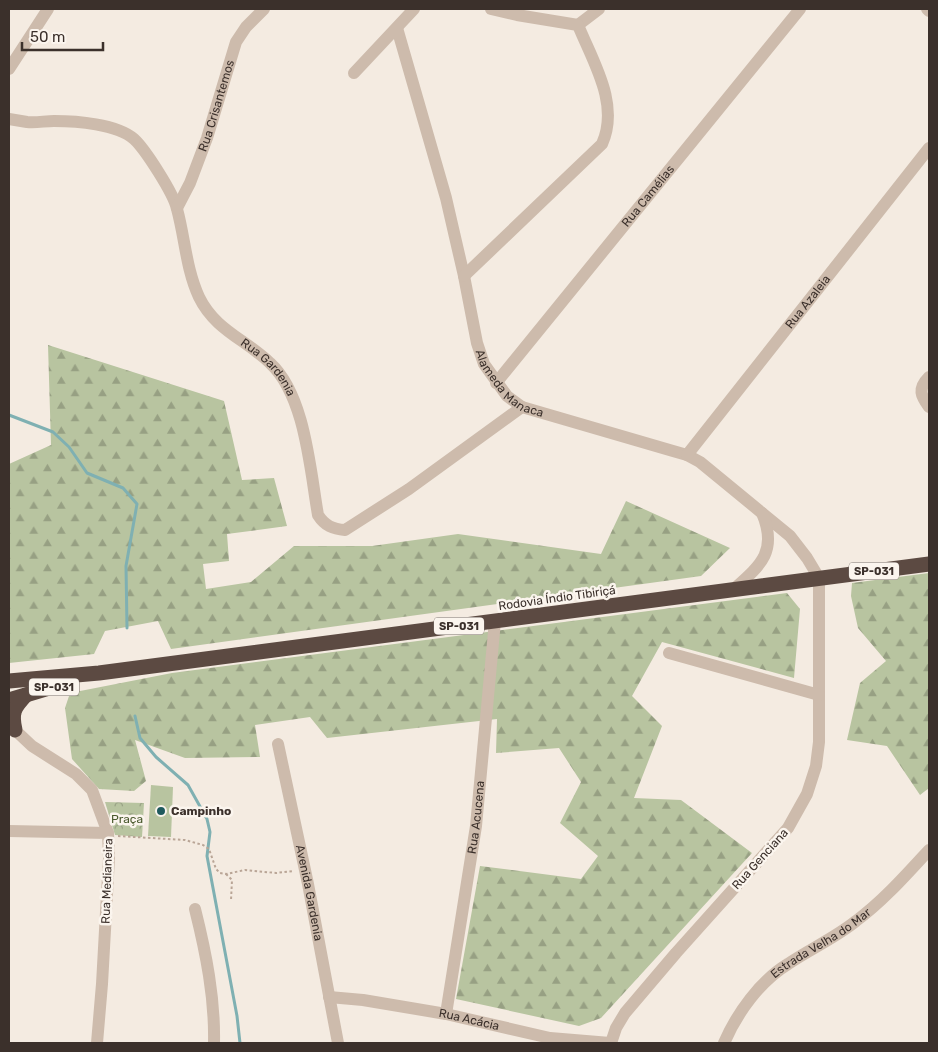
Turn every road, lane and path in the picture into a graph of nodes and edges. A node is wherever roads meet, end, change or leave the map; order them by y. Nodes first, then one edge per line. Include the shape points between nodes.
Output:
1 (48, 9) edge
2 (264, 9) edge
3 (414, 9) edge
4 (491, 9) edge
5 (599, 9) edge
6 (800, 9) edge
7 (578, 25) junction
8 (397, 28) junction
9 (9, 69) edge
10 (354, 73) dead end
11 (9, 118) edge
12 (929, 148) edge
13 (177, 208) junction
14 (464, 276) junction
15 (927, 379) edge
16 (496, 383) junction
17 (522, 407) junction
18 (929, 408) edge
19 (686, 455) junction
20 (762, 513) junction
21 (929, 564) edge
22 (819, 578) junction
23 (734, 589) junction
24 (495, 621) junction
25 (669, 653) dead end
26 (99, 673) junction
27 (9, 681) edge
28 (26, 695) junction
29 (819, 695) junction
30 (9, 700) edge
31 (12, 727) edge
32 (278, 744) dead end
33 (9, 831) edge
34 (109, 834) junction
35 (929, 850) edge
36 (305, 870) junction
37 (226, 874) junction
38 (231, 900) dead end
39 (195, 909) dead end
40 (329, 997) junction
41 (446, 1014) junction
42 (97, 1043) edge
43 (214, 1043) edge
44 (338, 1043) edge
45 (610, 1043) edge
46 (724, 1043) edge

1 - 9 street
2 - 13 street, Rua Crisantemos via 236,42 207,138
3 - 8 street
4 - 7 street
5 - 7 street
6 - 16 street, Rua Camélias
7 - 14 street via 605,90 608,132 602,144
8 - 10 street
8 - 14 street, Alameda Manaca via 446,198
11 - 13 street, Rua Gardenia via 98,125 123,132 134,138 155,166
12 - 19 street, Rua Azaleia
13 - 17 street, Rua Gardenia via 191,279 210,316 270,363 292,392 322,522 345,530 409,489
14 - 16 street, Alameda Manaca via 477,343 484,364
15 - 18 street via 922,386 922,397
16 - 17 street, Alameda Manaca via 506,396
17 - 19 street, Alameda Manaca
19 - 20 street, Alameda Manaca via 700,462
20 - 22 street, Alameda Manaca via 790,536
20 - 23 street via 768,532 762,560 757,569
21 - 22 highway, Rodovia Índio Tibiriçá / SP-031
22 - 23 highway, Rodovia Índio Tibiriçá / SP-031
22 - 29 street, Rua Genciana
23 - 24 highway, Rodovia Índio Tibiriçá / SP-031
24 - 26 highway, Rodovia Índio Tibiriçá / SP-031
24 - 41 street, Rua Acucena via 476,826
25 - 29 street
26 - 27 highway, Rodovia Índio Tibiriçá / SP-031
26 - 28 highway, Rodovia Índio Tibiriçá / SP-031
28 - 30 highway, Rodovia Índio Tibiriçá / SP-031
28 - 31 highway via 13,714
29 - 45 street, Rua Genciana via 816,766 807,794 788,828 625,1013
31 - 34 street, Rua Medianeira via 32,746 76,774 92,790
32 - 36 street, Avenida Gardenia
33 - 34 street
34 - 37 path via 195,842 210,849 216,869
34 - 42 street, Rua Medianeira
35 - 46 street, Estrada Velha do Mar via 877,905 854,923 786,964 760,987
36 - 37 path via 276,873 245,870
36 - 40 street, Avenida Gardenia
37 - 38 path via 232,880
39 - 43 street via 205,949
40 - 41 street, Rua Acácia
40 - 44 street, Avenida Gardenia
41 - 45 street, Rua Acácia via 550,1038

